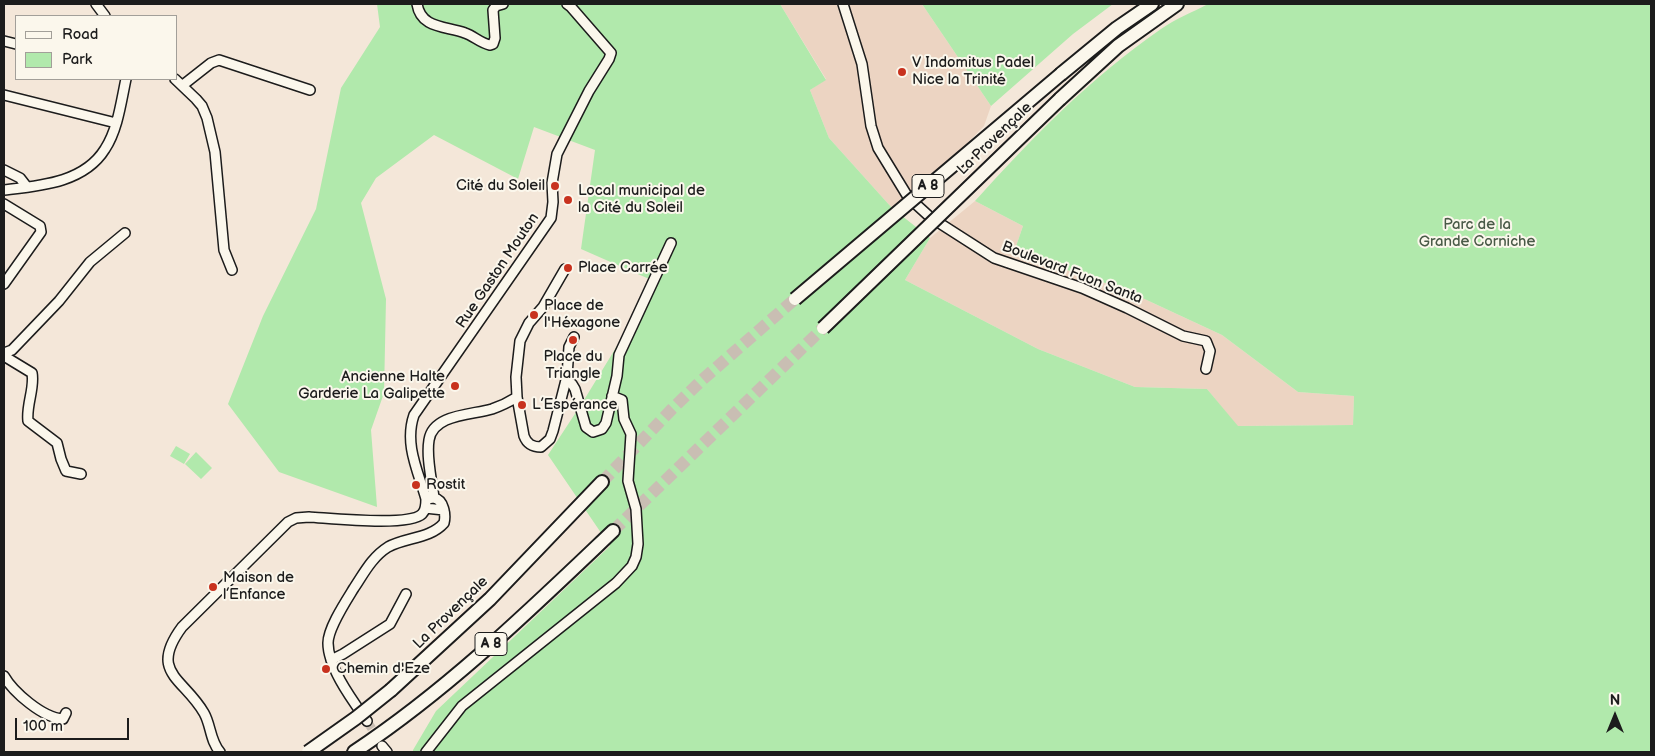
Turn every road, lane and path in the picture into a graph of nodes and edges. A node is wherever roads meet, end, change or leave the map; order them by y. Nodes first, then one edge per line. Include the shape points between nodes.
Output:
1 (96, 4) edge
2 (417, 4) edge
3 (503, 4) edge
4 (567, 4) edge
5 (843, 4) edge
6 (1152, 4) edge
7 (1177, 4) edge
8 (104, 15) edge
9 (126, 80) edge
10 (176, 80) edge
11 (183, 85) junction
12 (310, 90) dead end
13 (4, 95) edge
14 (116, 123) junction
15 (4, 170) edge
16 (27, 187) junction
17 (4, 190) edge
18 (4, 204) edge
19 (125, 234) dead end
20 (671, 243) dead end
21 (232, 270) dead end
22 (566, 270) dead end
23 (4, 284) edge
24 (795, 299) tunnel mouth
25 (823, 328) tunnel mouth
26 (574, 337) dead end
27 (4, 355) edge
28 (1206, 369) dead end
29 (566, 381) junction
30 (612, 396) junction
31 (517, 398) junction
32 (81, 474) dead end
33 (602, 482) tunnel mouth
34 (428, 502) junction
35 (444, 510) junction
36 (613, 531) tunnel mouth
37 (406, 594) dead end
38 (331, 660) junction
39 (4, 676) edge
40 (66, 713) dead end
41 (367, 721) tunnel mouth
42 (357, 750) edge
43 (220, 752) edge
44 (308, 752) edge
45 (426, 752) edge

1 - 8 street
2 - 3 street via 421,17 429,23 467,33 490,45 496,38 493,10
4 - 34 street, Rue Gaston Mouton via 611,53 557,154 551,218 414,415 410,431 411,449
5 - 28 street, Boulevard Fuon Santa via 862,64 871,126 878,148 908,197 930,217 994,258 1082,288 1183,336 1206,341 1210,351
6 - 24 highway, La Provençale / A 8, bridge via 1060,74
7 - 25 highway, La Provençale / A 8, bridge via 1118,46 1060,98
9 - 14 street
10 - 11 street
11 - 12 street via 219,60
11 - 21 street via 206,115 216,152 224,250
13 - 14 street
14 - 16 street via 106,149 82,171 60,181
15 - 16 street via 20,178
16 - 17 street
18 - 23 street via 40,226 41,232
19 - 27 street via 90,262 59,302
20 - 30 street via 619,355
22 - 31 street via 520,341
26 - 29 street via 569,347
27 - 32 street via 32,373 28,421 57,443 66,470
29 - 30 street via 575,389 584,422 593,432 604,427
29 - 31 street via 550,439 541,447 526,442
30 - 45 street via 622,400 624,419 631,434 628,480 636,509 638,544 632,566 616,584 462,706
31 - 34 street via 491,409 440,422 435,427 429,445
33 - 44 highway, La Provençale / A 8, bridge via 454,634 391,690
34 - 35 street
34 - 35 street via 440,502
34 - 43 street via 417,517 397,520 309,517 288,522 182,627 172,644 168,668 205,714
35 - 38 street via 445,519 441,526 388,548 370,563 330,633
36 - 42 highway, A 8 via 439,691
37 - 38 street via 390,624
38 - 41 street
39 - 40 street via 38,709 56,719 63,719

